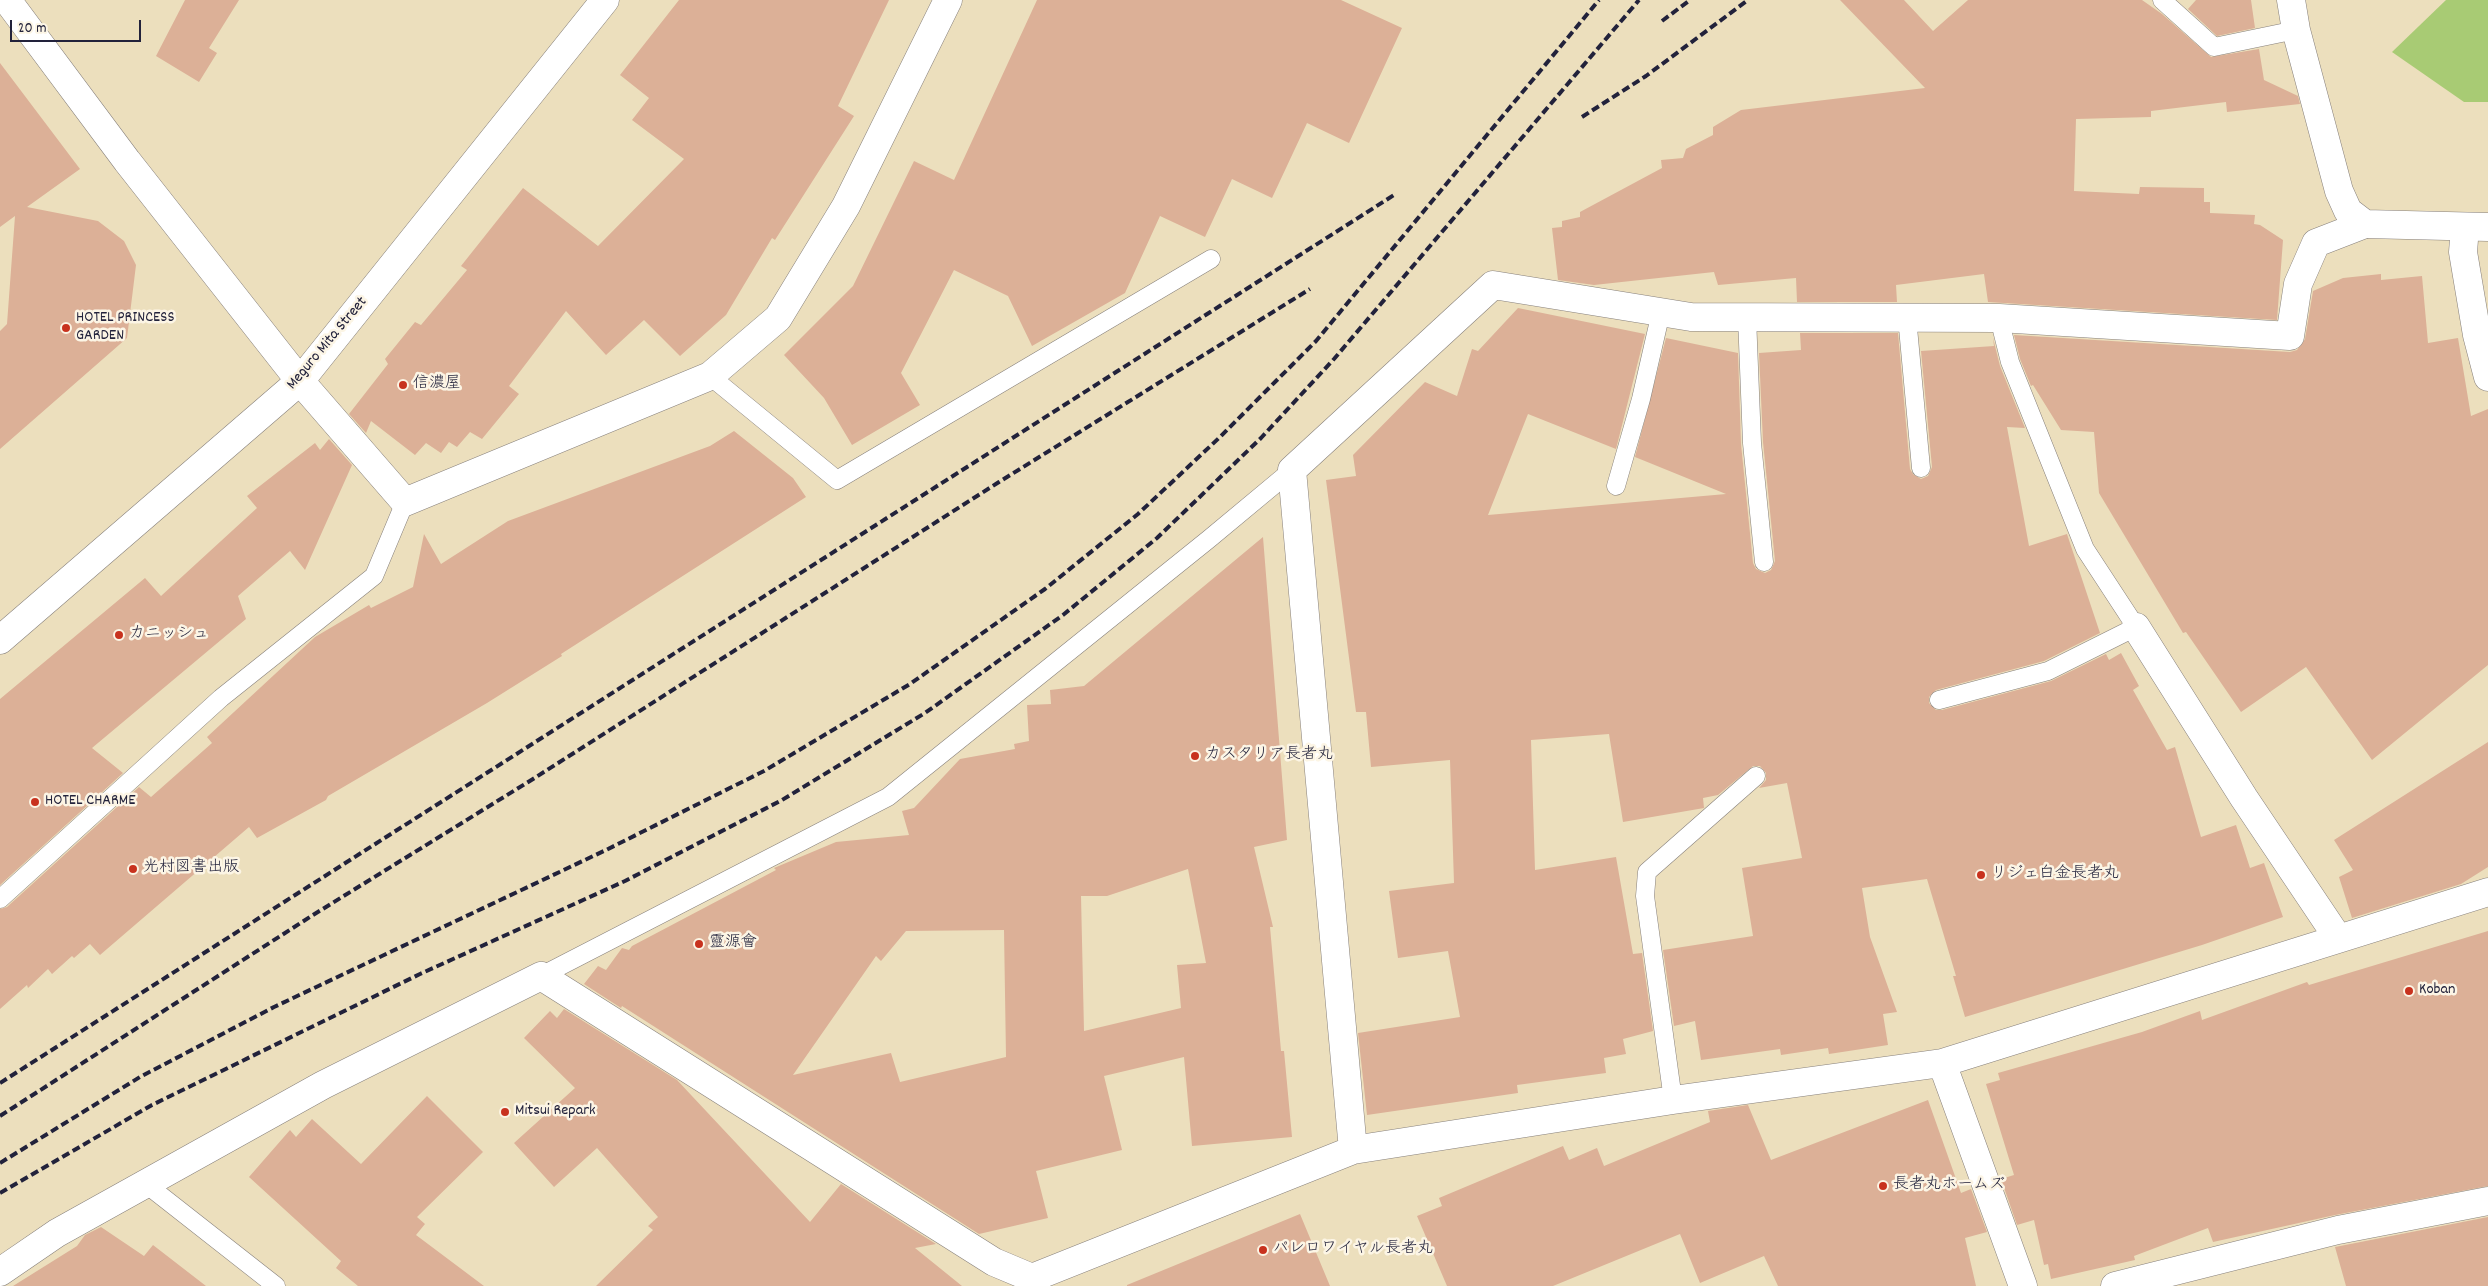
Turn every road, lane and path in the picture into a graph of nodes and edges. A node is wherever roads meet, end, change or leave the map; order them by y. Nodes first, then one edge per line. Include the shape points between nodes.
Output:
1 (7, 0) edge
2 (605, 0) edge
3 (948, 0) edge
4 (2162, 0) edge
5 (2291, 0) edge
6 (2296, 30) junction
7 (2365, 224) junction
8 (2477, 227) edge
9 (1211, 260) dead end
10 (1662, 312) junction
11 (1747, 317) junction
12 (1907, 317) junction
13 (1999, 318) junction
14 (710, 376) junction
15 (2488, 377) edge
16 (300, 381) junction
17 (1921, 468) dead end
18 (1292, 470) junction
19 (1616, 486) dead end
20 (405, 502) junction
21 (1764, 562) dead end
22 (2136, 627) junction
23 (0, 640) edge
24 (1939, 700) dead end
25 (1756, 776) dead end
26 (2488, 892) edge
27 (0, 900) edge
28 (2338, 938) junction
29 (541, 976) junction
30 (1942, 1063) junction
31 (1673, 1100) junction
32 (1353, 1150) junction
33 (146, 1184) junction
34 (2488, 1201) edge
35 (0, 1272) edge
36 (1033, 1282) edge
37 (276, 1286) edge
38 (2023, 1286) edge
39 (2115, 1286) edge

1 - 16 street via 127,161
2 - 16 street, Meguro Mita Street
3 - 14 street via 846,206 778,318
4 - 6 lane via 2214,47
5 - 6 street
6 - 7 street via 2339,191 2348,211
7 - 8 street
7 - 13 street via 2316,243 2298,284 2290,336
8 - 15 street via 2464,252 2477,335
9 - 14 lane via 837,480
10 - 11 street via 1691,317
10 - 18 street via 1493,285
10 - 19 lane
11 - 12 street
11 - 21 lane via 1752,443
12 - 13 street
12 - 17 lane
13 - 22 lane via 2010,362 2085,549
14 - 20 street
16 - 20 street
16 - 23 street, Meguro Mita Street
18 - 29 lane via 888,798
18 - 32 street
20 - 27 lane via 374,576 221,698
22 - 24 lane via 2048,671
22 - 28 street via 2244,798
25 - 31 lane via 1647,872 1646,896
26 - 28 street
28 - 30 street
29 - 33 street via 323,1085
29 - 36 street via 994,1262
30 - 31 street
30 - 38 street
31 - 32 street
32 - 36 street
33 - 35 street via 57,1234
33 - 37 lane
34 - 39 street via 2338,1230

